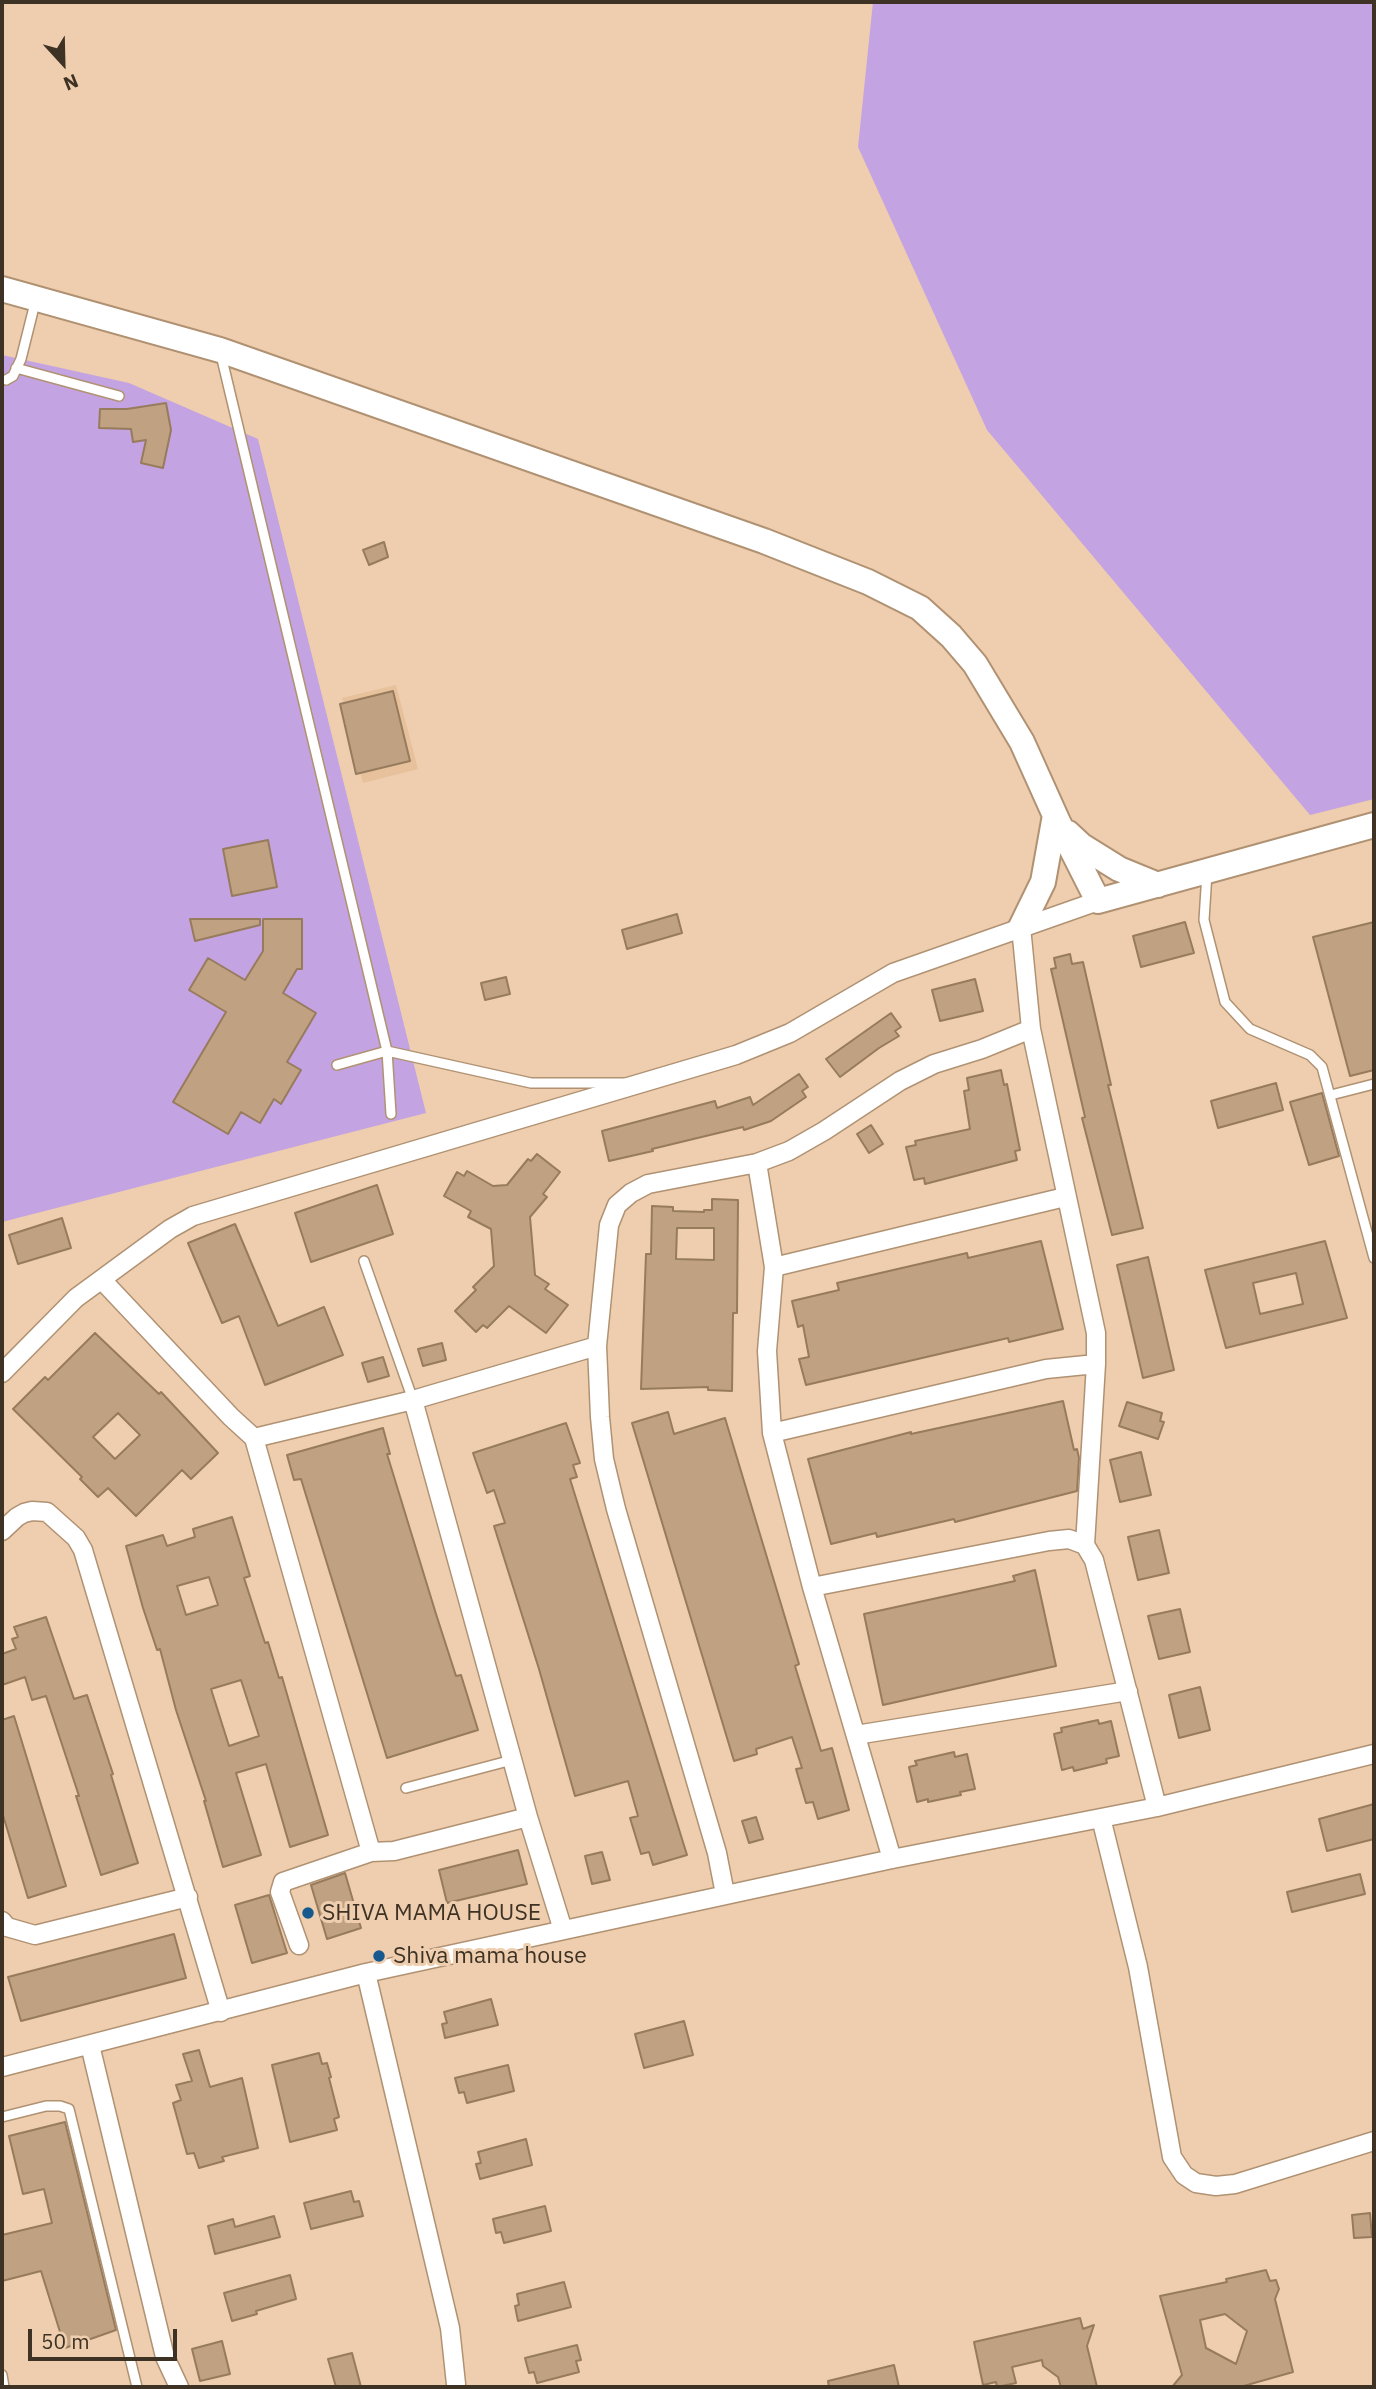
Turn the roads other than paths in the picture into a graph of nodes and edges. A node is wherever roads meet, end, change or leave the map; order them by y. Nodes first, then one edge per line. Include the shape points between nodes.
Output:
1 (2, 289) edge
2 (36, 297) junction
3 (220, 349) junction
4 (16, 369) junction
5 (6, 380) dead end
6 (119, 396) dead end
7 (1056, 819) junction
8 (1374, 825) edge
9 (1208, 871) junction
10 (1158, 885) junction
11 (1098, 901) junction
12 (1021, 927) junction
13 (1031, 1029) junction
14 (387, 1051) junction
15 (337, 1065) dead end
16 (649, 1083) junction
17 (1374, 1084) edge
18 (1331, 1095) junction
19 (391, 1114) dead end
20 (757, 1163) junction
21 (1065, 1198) junction
22 (1370, 1226) edge
23 (1374, 1258) edge
24 (364, 1261) dead end
25 (774, 1267) junction
26 (102, 1280) junction
27 (597, 1346) junction
28 (1096, 1364) junction
29 (2, 1373) edge
30 (413, 1400) junction
31 (772, 1433) junction
32 (254, 1438) junction
33 (2, 1531) edge
34 (1085, 1545) junction
35 (812, 1587) junction
36 (1128, 1691) junction
37 (856, 1735) junction
38 (1374, 1754) edge
39 (512, 1760) junction
40 (405, 1788) dead end
41 (1157, 1807) junction
42 (528, 1816) junction
43 (1101, 1818) junction
44 (371, 1852) junction
45 (892, 1859) junction
46 (725, 1894) junction
47 (188, 1897) junction
48 (2, 1921) edge
49 (563, 1930) junction
50 (299, 1945) dead end
51 (366, 1973) junction
52 (221, 2012) junction
53 (90, 2045) junction
54 (2, 2067) edge
55 (2, 2117) edge
56 (1374, 2141) edge
57 (2, 2375) edge
58 (456, 2384) dead end
59 (4, 2387) edge
60 (137, 2387) edge
61 (179, 2387) edge

1 - 2 street
2 - 3 street
2 - 4 lane
3 - 7 street via 764,541 920,608 975,664 1022,742
3 - 14 lane
4 - 5 lane
4 - 6 lane
7 - 10 street via 1082,846 1119,869
7 - 11 street
7 - 12 street via 1043,882
8 - 9 street
9 - 10 street
9 - 18 lane via 1204,920 1225,1002 1250,1029 1317,1060
10 - 11 street
11 - 12 street
12 - 13 street
12 - 16 street via 893,973 790,1032 736,1055
13 - 20 street via 934,1064 789,1151
13 - 21 street
14 - 15 lane
14 - 16 lane via 531,1083
14 - 19 lane
16 - 26 street via 193,1216
17 - 18 lane
18 - 22 lane
20 - 25 street
20 - 27 street via 648,1184 617,1205 609,1225
21 - 25 street
21 - 28 street via 1096,1334
22 - 23 lane
24 - 30 lane
25 - 31 street via 767,1351
26 - 29 street via 76,1298
26 - 32 street
27 - 30 street
27 - 46 street via 604,1459
28 - 31 street via 1046,1369
28 - 34 street
30 - 32 street
30 - 39 street
31 - 35 street
32 - 44 street
33 - 47 street via 24,1513 47,1512 83,1550
34 - 35 street via 1069,1539 1049,1541
34 - 36 street via 1094,1560
35 - 37 street
36 - 37 street
36 - 41 street
37 - 45 street
38 - 41 street
39 - 40 lane
39 - 42 street
41 - 43 street
42 - 44 street via 394,1851
42 - 49 street
43 - 45 street
43 - 56 street via 1138,1967 1172,2157 1184,2175 1196,2183 1235,2184
44 - 50 street via 283,1882 281,1892
45 - 46 street
46 - 49 street
47 - 48 street via 35,1935 7,1927
47 - 52 street
49 - 51 street
51 - 52 street
51 - 58 street via 450,2328
52 - 53 street
53 - 54 street
53 - 61 street via 165,2357
55 - 60 lane via 46,2106 69,2109
57 - 59 lane

